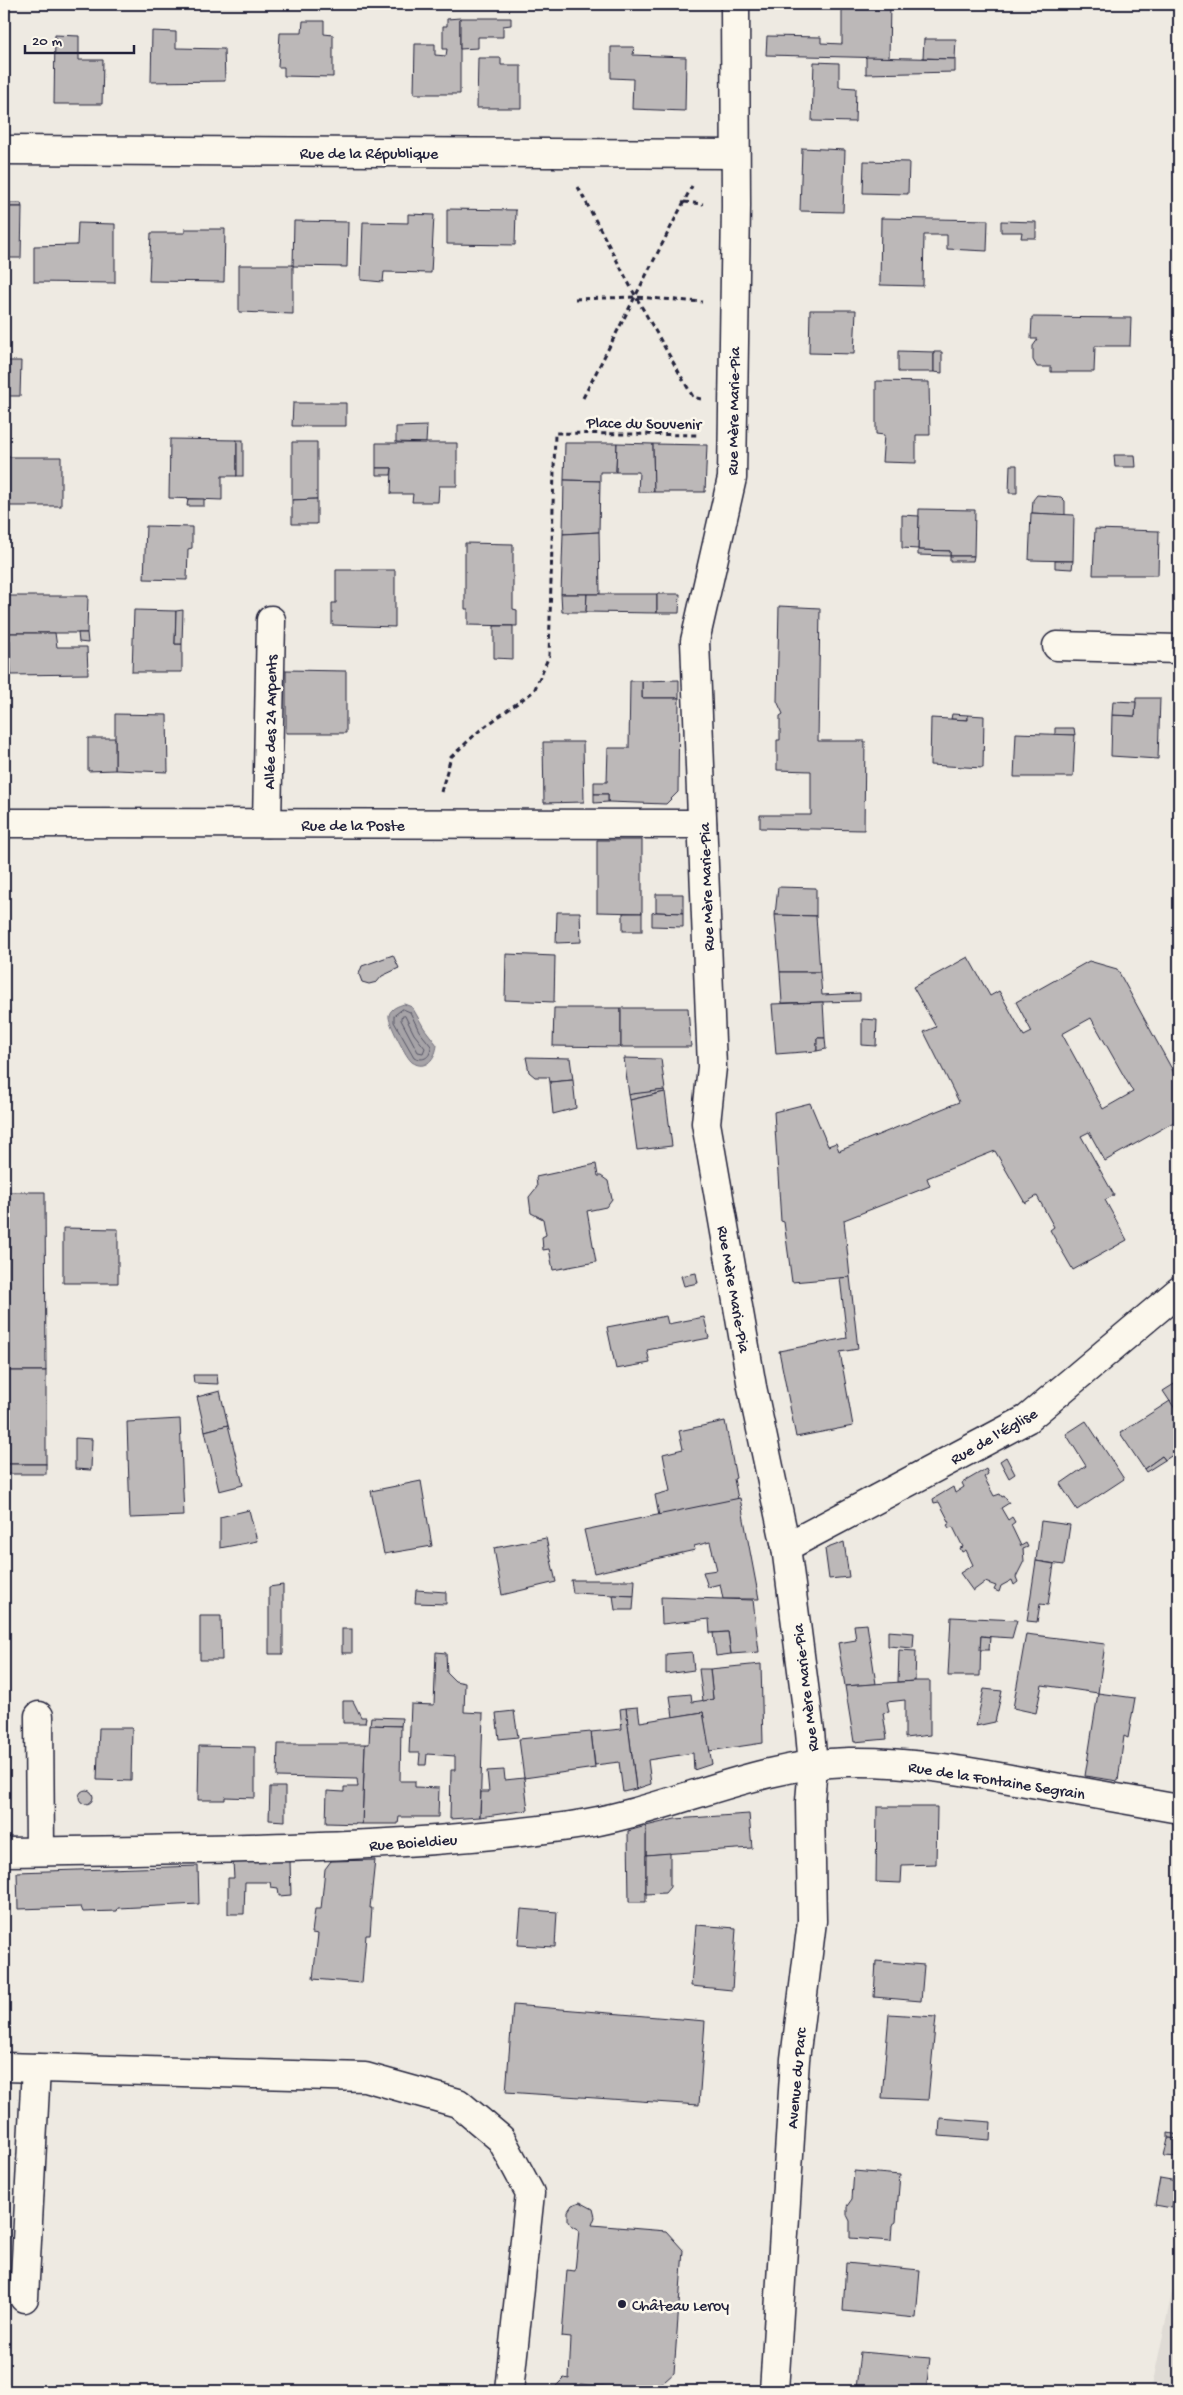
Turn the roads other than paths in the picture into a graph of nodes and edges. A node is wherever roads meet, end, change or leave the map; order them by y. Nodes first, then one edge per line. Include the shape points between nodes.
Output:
1 (735, 4) edge
2 (4, 150) edge
3 (734, 154) junction
4 (272, 620) dead end
5 (1057, 646) dead end
6 (1179, 649) edge
7 (4, 823) edge
8 (267, 824) junction
9 (702, 824) junction
10 (1179, 1291) edge
11 (786, 1547) junction
12 (39, 1716) dead end
13 (813, 1765) junction
14 (1179, 1810) edge
15 (40, 1851) junction
16 (4, 1852) edge
17 (4, 2067) edge
18 (36, 2068) junction
19 (24, 2298) dead end
20 (509, 2391) edge
21 (774, 2391) edge

1 - 3 street, Rue Mère Marie-Pia
2 - 3 street, Rue de la République
3 - 9 street, Rue Mère Marie-Pia via 732,478 695,641
4 - 8 street, Allée des 24 Arpents
5 - 6 street
7 - 8 street, Rue de la Poste
8 - 9 street, Rue de la Poste
9 - 11 street, Rue Mère Marie-Pia via 712,1067 706,1123 752,1387
10 - 11 street, Rue de l'Église via 1026,1420
11 - 13 street, Rue Mère Marie-Pia
12 - 15 street
13 - 14 street, Rue de la Fontaine Segrain via 848,1762 917,1764
13 - 15 street, Rue Boieldieu via 773,1771 626,1817 560,1828 413,1843 198,1851
13 - 21 street, Avenue du Parc via 810,1802 812,1922 795,2059
15 - 16 street, Rue Boieldieu
17 - 18 street
18 - 19 street
18 - 20 street via 365,2077 458,2103 501,2139 530,2193

